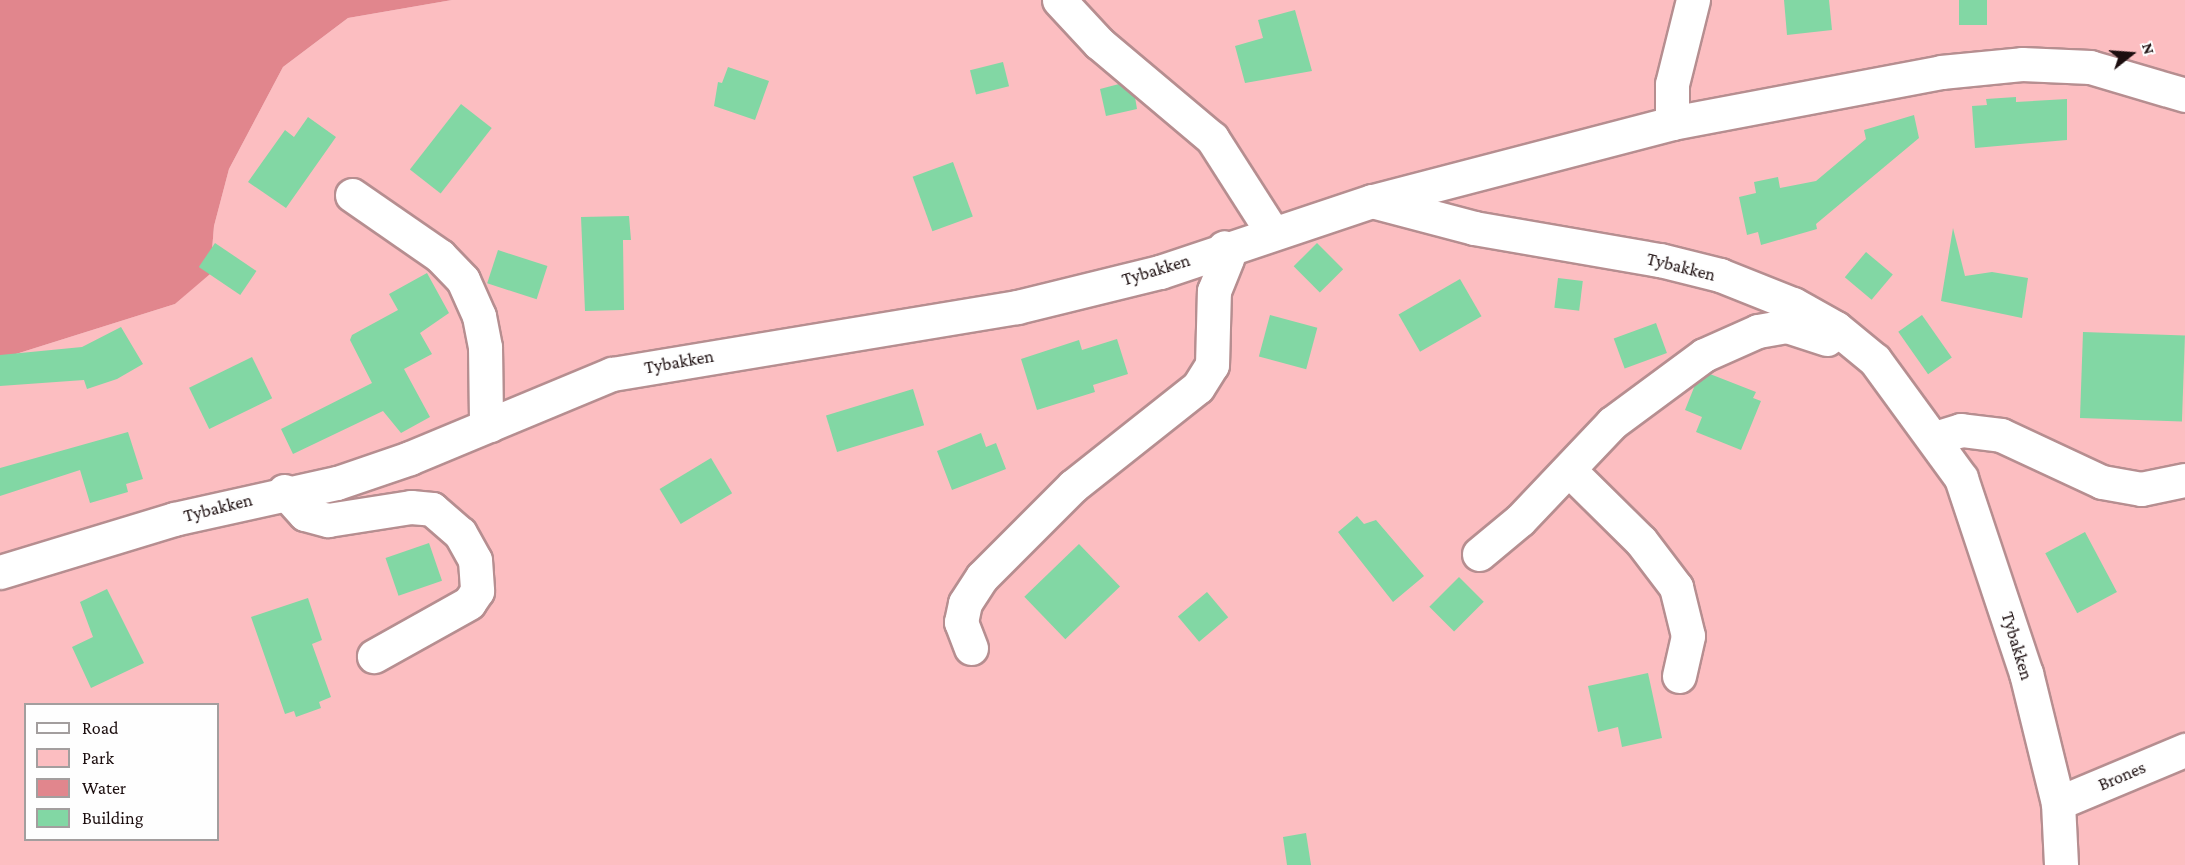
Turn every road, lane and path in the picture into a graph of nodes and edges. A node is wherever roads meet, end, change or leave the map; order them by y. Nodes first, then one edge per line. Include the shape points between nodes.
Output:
1 (1059, 0) edge
2 (1693, 0) edge
3 (2185, 95) edge
4 (1672, 123) junction
5 (352, 195) dead end
6 (1372, 201) junction
7 (1272, 232) junction
8 (1224, 247) junction
9 (1836, 328) junction
10 (490, 425) junction
11 (1935, 438) junction
12 (1569, 470) junction
13 (2185, 480) edge
14 (284, 491) junction
15 (1479, 554) dead end
16 (0, 572) edge
17 (971, 648) dead end
18 (374, 656) dead end
19 (1679, 676) dead end
20 (2185, 750) edge
21 (2058, 803) junction
22 (2061, 865) edge

1 - 7 street via 1099,43 1212,138
2 - 4 street via 1672,84
3 - 4 street, Tybakken via 2090,67 2022,64 1941,72
4 - 6 street, Tybakken
5 - 10 street via 440,256 463,280 479,316 485,347 486,417
6 - 7 street, Tybakken
6 - 9 street, Tybakken via 1474,228 1660,260 1720,275 1793,304
7 - 8 street, Tybakken
8 - 10 street, Tybakken via 1160,272 1017,307 612,374
8 - 17 street via 1227,258 1214,291 1212,365 1198,387 1073,486 982,577 965,603 961,622
9 - 11 street, Tybakken via 1875,360
9 - 12 street via 1825,342 1786,326 1758,331 1704,355 1612,423
10 - 14 street, Tybakken via 337,483
11 - 13 street via 1961,430 2001,435 2102,482 2140,489
11 - 21 street, Tybakken via 1961,478 1974,515 2026,673
12 - 15 street
12 - 19 street via 1641,541 1676,587 1688,636
14 - 16 street, Tybakken via 174,519
14 - 18 street via 305,514 328,520 411,507 432,509 460,533 475,560 477,591 469,603
20 - 21 street, Brones
21 - 22 street, Tybakken

